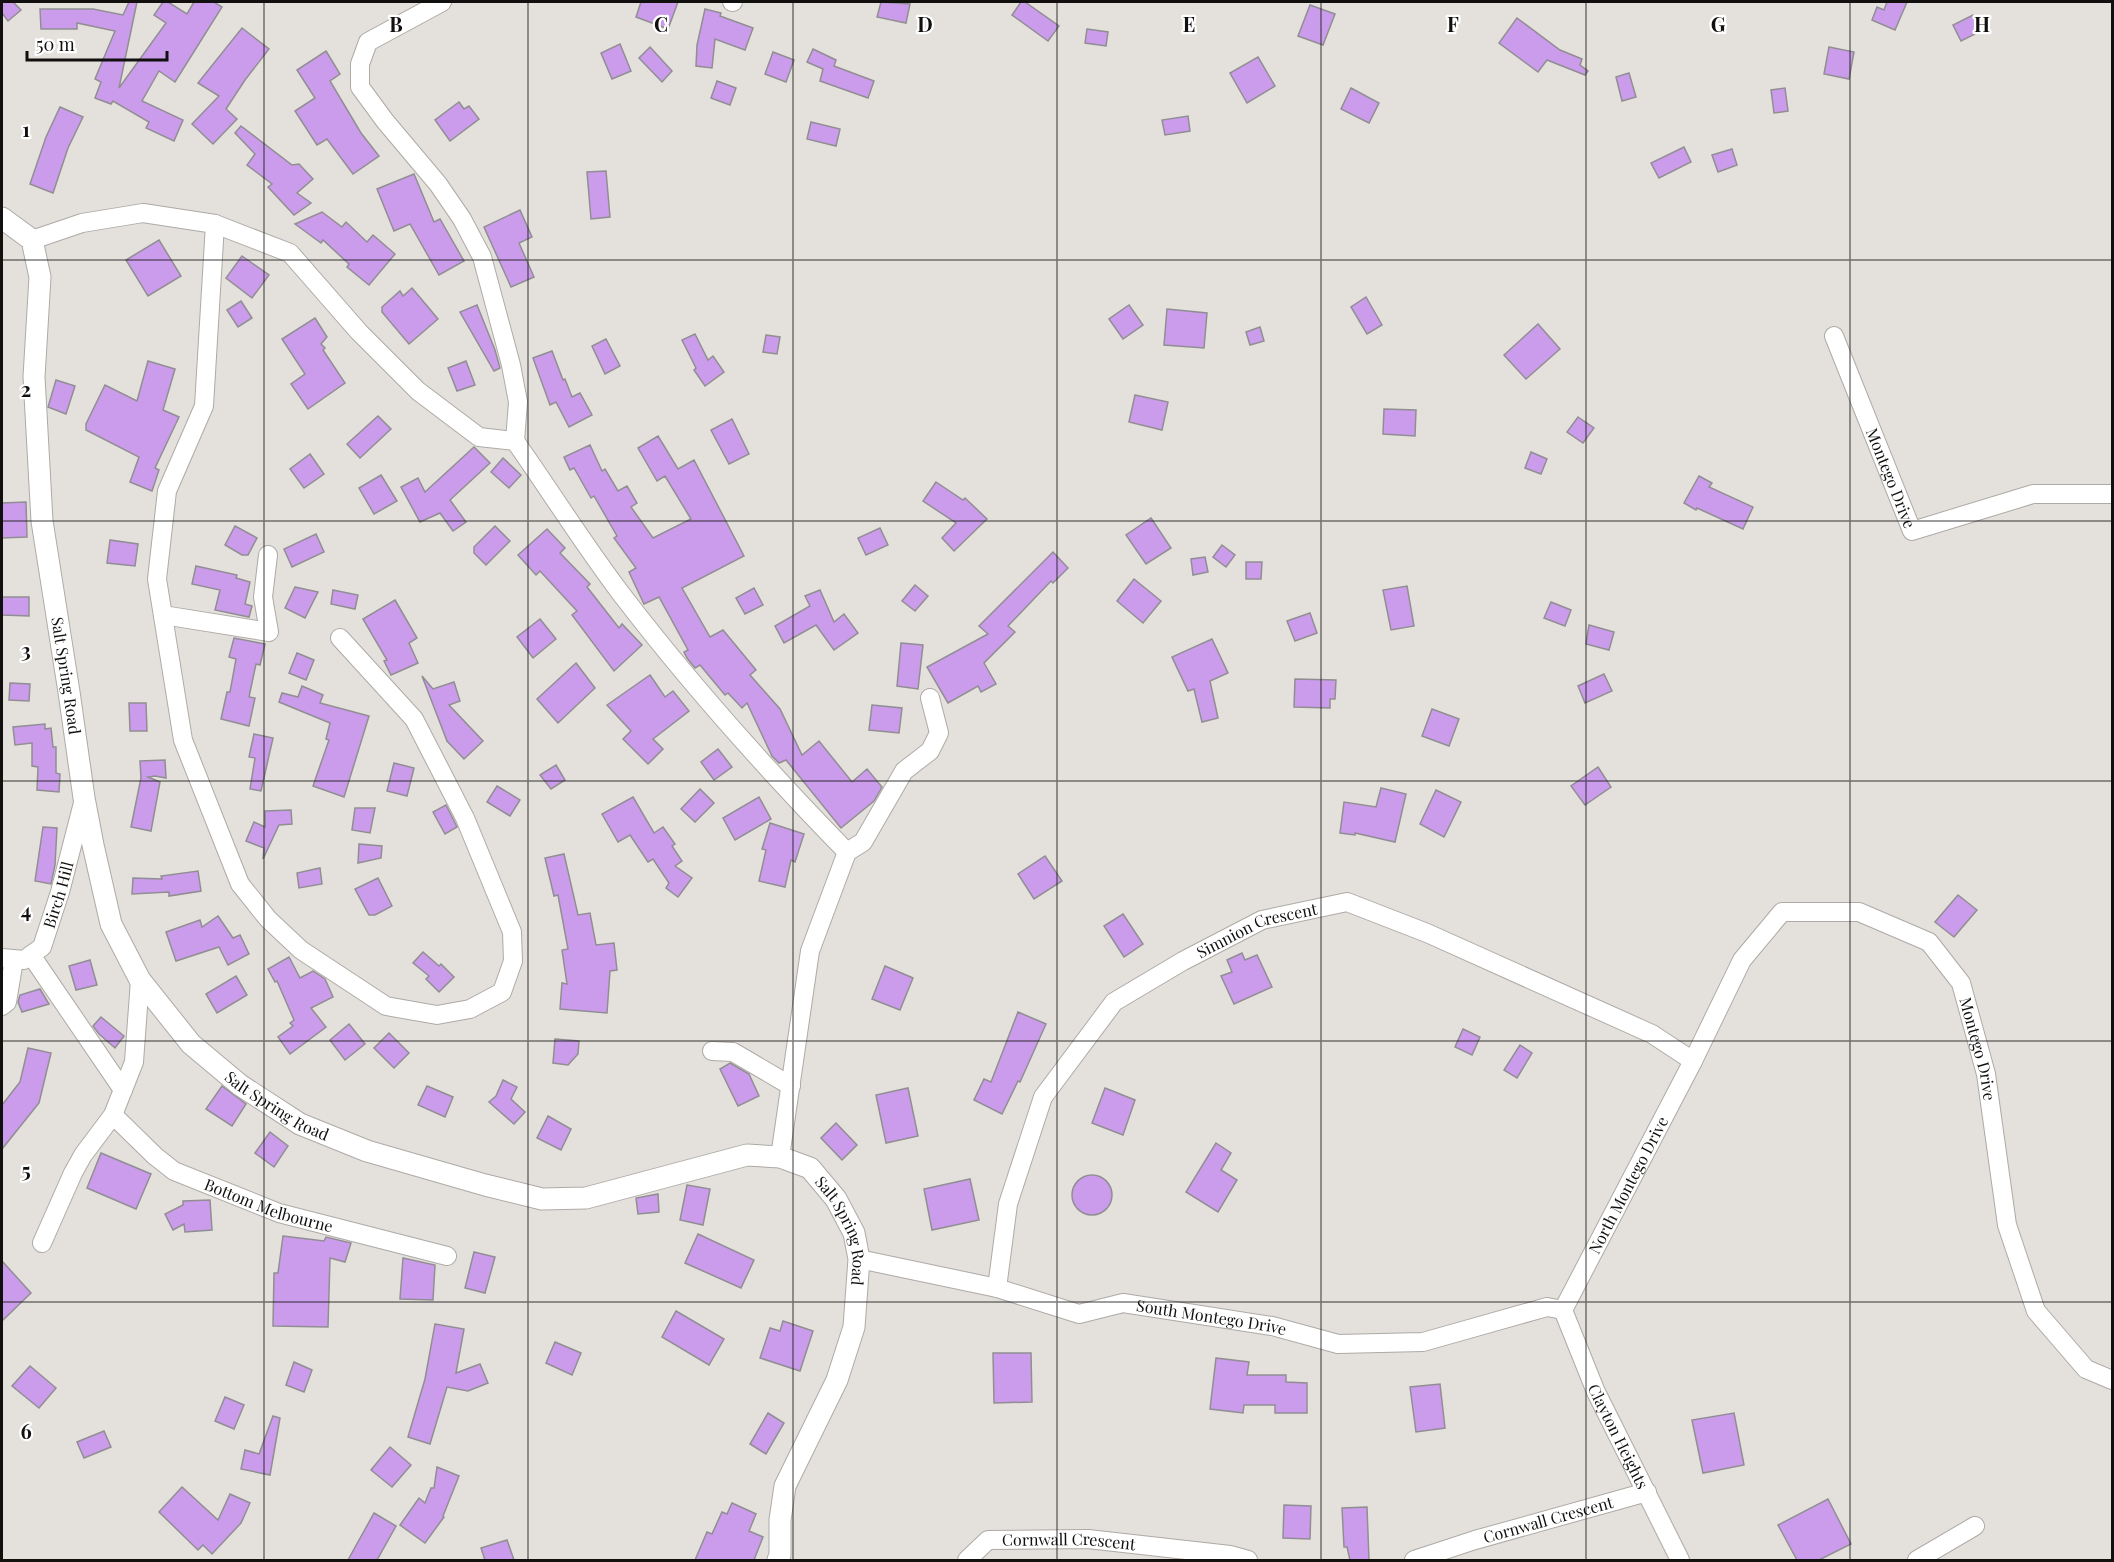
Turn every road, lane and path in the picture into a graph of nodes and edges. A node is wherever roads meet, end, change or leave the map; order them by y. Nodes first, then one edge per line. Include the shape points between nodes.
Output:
1 (442, 2) edge
2 (2, 218) edge
3 (215, 224) junction
4 (32, 240) junction
5 (1834, 336) dead end
6 (515, 441) junction
7 (2112, 494) edge
8 (268, 555) dead end
9 (163, 615) junction
10 (340, 638) dead end
11 (930, 698) dead end
12 (84, 798) junction
13 (847, 852) junction
14 (15, 958) edge
15 (140, 980) junction
16 (2, 1006) edge
17 (712, 1051) dead end
18 (1693, 1061) junction
19 (791, 1086) junction
20 (123, 1090) junction
21 (113, 1115) junction
22 (780, 1157) junction
23 (42, 1243) dead end
24 (447, 1257) dead end
25 (859, 1258) junction
26 (997, 1288) junction
27 (1563, 1310) junction
28 (2112, 1380) edge
29 (1647, 1492) junction
30 (1975, 1526) dead end
31 (778, 1560) edge
32 (967, 1560) edge
33 (1248, 1560) edge
34 (1414, 1560) edge
35 (1680, 1560) edge
36 (1917, 1560) edge

1 - 6 street via 368,42 360,64 360,87 438,184 482,257 518,402
2 - 4 street
3 - 4 street via 143,213 82,223
3 - 6 street via 290,252 359,332 418,391 479,437
3 - 9 street via 204,406 167,492 157,579
4 - 12 street, Salt Spring Road via 40,278 34,377 42,521
5 - 7 street, Montego Drive via 1912,531 2033,494
6 - 13 street via 621,593 678,665 747,746
8 - 9 street via 263,597 269,632
9 - 10 street via 183,740 240,884 268,919 301,950 386,1006 437,1015 470,1009 502,992 513,961 512,932 465,818 414,719
11 - 13 street via 939,733 935,742 930,751 904,771 863,842
12 - 14 street, Birch Hill via 42,948
12 - 15 street, Salt Spring Road via 111,924
13 - 19 street via 810,951
14 - 16 street via 7,1002
14 - 20 street
15 - 20 street via 134,1062
15 - 22 street, Salt Spring Road via 191,1044 240,1085 300,1124 367,1151 485,1185 542,1199 586,1198 747,1155
17 - 19 street via 733,1052
18 - 26 street, Simnion Crescent via 1652,1034 1427,933 1347,902 1262,920 1114,1002 1043,1097 1008,1204
18 - 27 street, North Montego Drive
18 - 28 street, Montego Drive via 1742,960 1782,912 1859,912 1929,942 1961,983 1986,1074 2007,1225 2036,1311 2086,1369
19 - 22 street
20 - 21 street
21 - 23 street via 73,1173
21 - 24 street, Bottom Melbourne via 174,1171 279,1213
22 - 25 street, Salt Spring Road via 810,1168 836,1199 854,1233
25 - 26 street, South Montego Drive
25 - 31 street, Salt Spring Road via 854,1328 837,1380 785,1486
26 - 27 street, South Montego Drive via 1079,1314 1123,1303 1272,1326 1338,1344 1423,1342 1547,1307
27 - 29 street, Clayton Heights via 1596,1392
29 - 34 street, Cornwall Crescent
29 - 35 street, Clayton Heights
30 - 36 street
32 - 33 street, Cornwall Crescent via 988,1540 1088,1539

